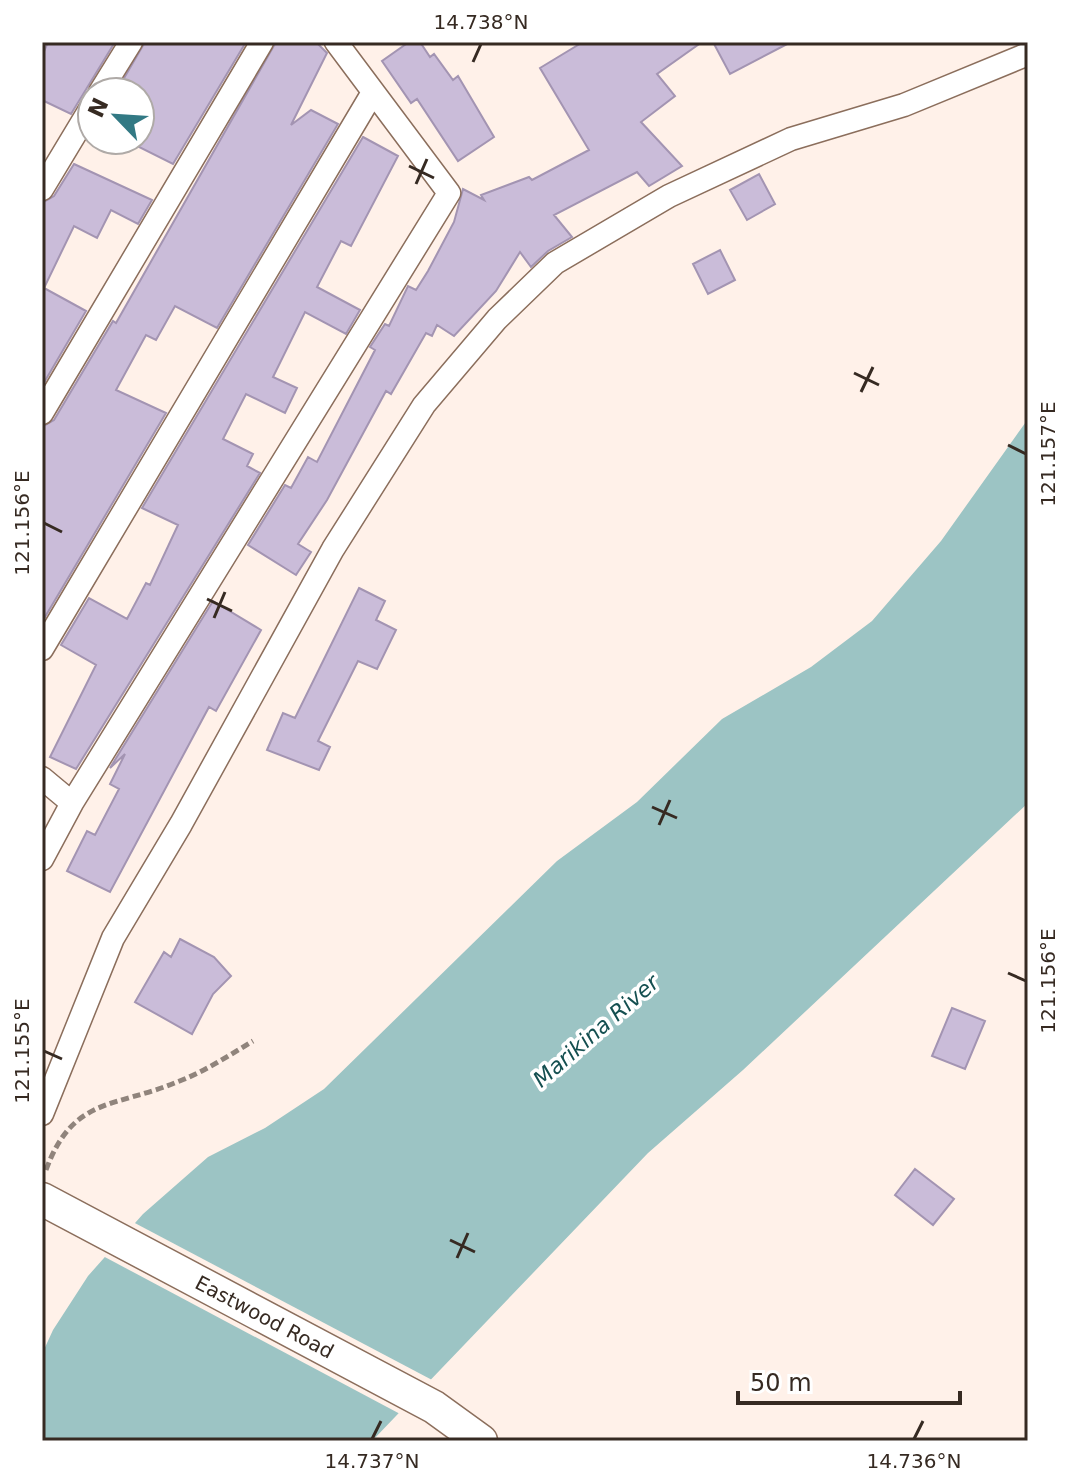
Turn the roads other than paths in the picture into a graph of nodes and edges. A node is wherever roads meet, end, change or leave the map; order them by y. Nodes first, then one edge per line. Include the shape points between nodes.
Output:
1 (131, 42) edge
2 (262, 42) edge
3 (336, 42) edge
4 (1028, 54) edge
5 (110, 76) edge
6 (372, 94) junction
7 (76, 133) edge
8 (42, 189) edge
9 (42, 413) edge
10 (42, 649) edge
11 (42, 778) edge
12 (72, 803) junction
13 (42, 859) edge
14 (42, 1114) edge
15 (47, 1195) edge
16 (481, 1441) edge

1 - 5 street
2 - 9 street
3 - 6 street
4 - 14 street via 904,105 791,139 669,196 555,263 497,319 424,405 333,549 113,938
6 - 10 street
6 - 12 street via 449,193
7 - 8 street
11 - 12 street
12 - 13 street
15 - 16 main road, Eastwood Road via 434,1407

